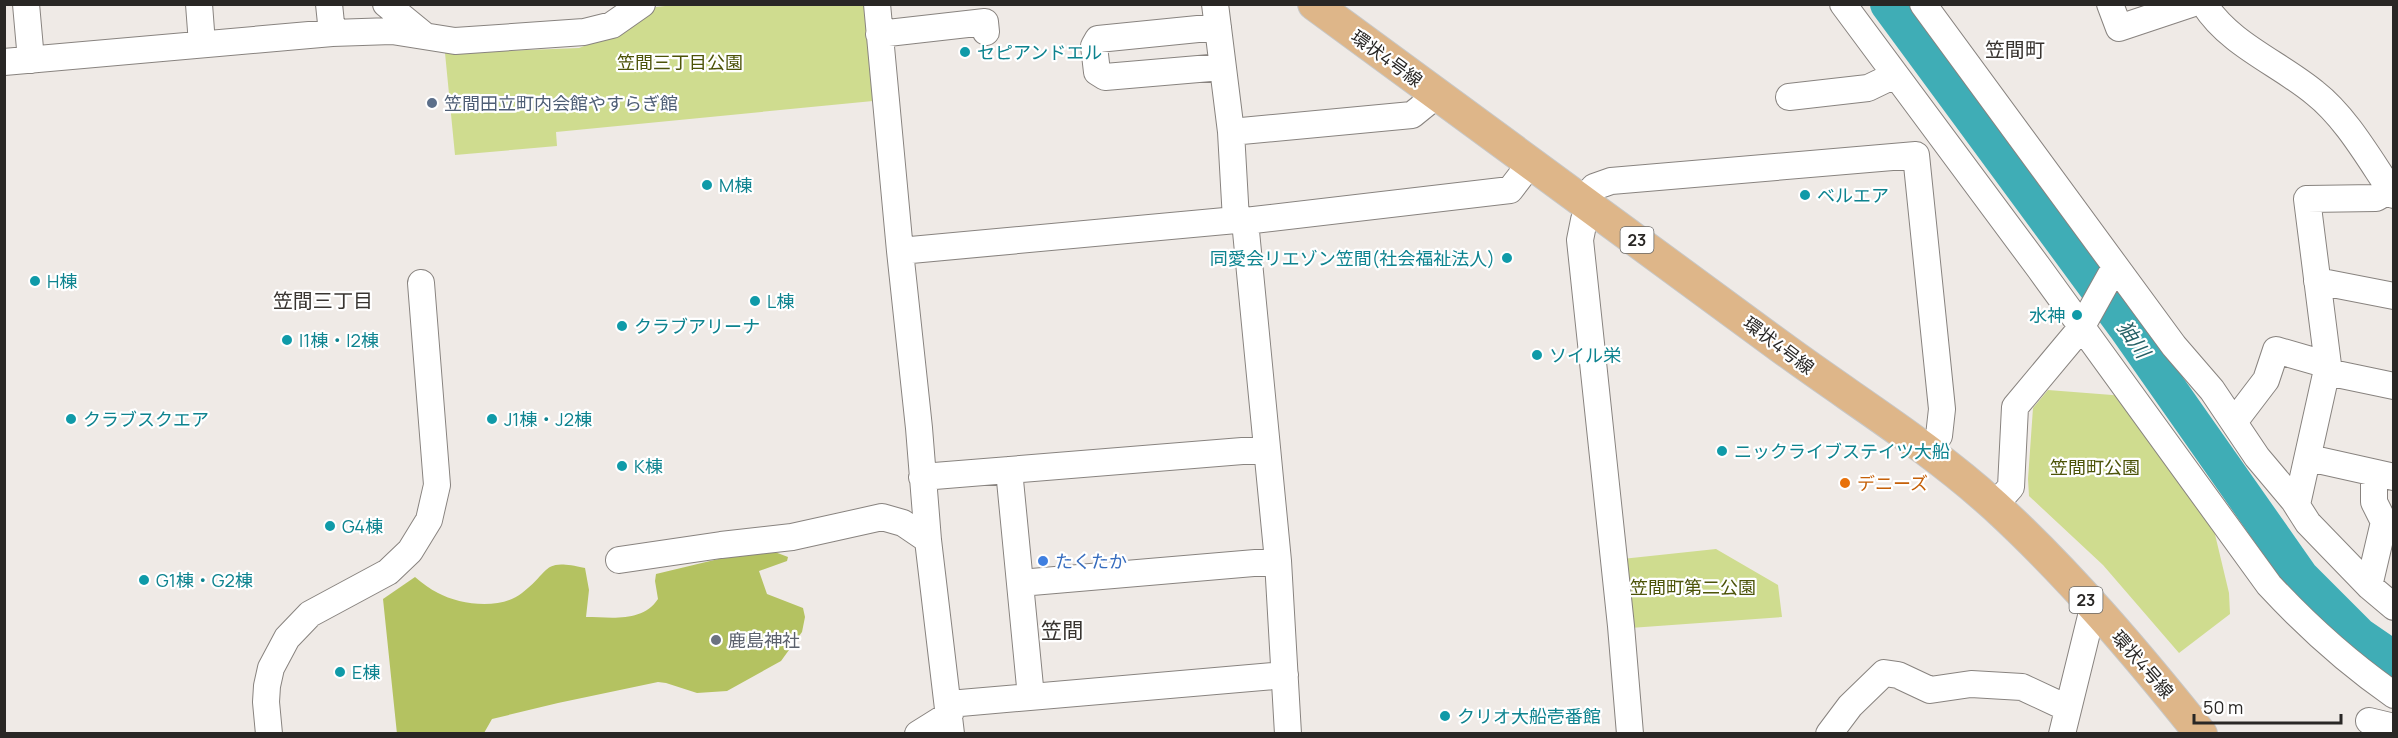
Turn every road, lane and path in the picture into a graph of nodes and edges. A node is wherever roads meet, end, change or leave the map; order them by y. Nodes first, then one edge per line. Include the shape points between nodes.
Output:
1 (26, 4) edge
2 (198, 4) edge
3 (329, 4) edge
4 (386, 4) edge
5 (642, 4) edge
6 (877, 4) edge
7 (1314, 4) edge
8 (1843, 4) edge
9 (1923, 4) edge
10 (2110, 4) edge
11 (2191, 4) edge
12 (2204, 4) edge
13 (1217, 16) edge
14 (986, 32) dead end
15 (332, 33) junction
16 (879, 34) junction
17 (424, 35) junction
18 (202, 44) junction
19 (31, 60) junction
20 (4, 63) edge
21 (1222, 67) junction
22 (1895, 75) junction
23 (1438, 94) junction
24 (1789, 97) dead end
25 (1918, 105) junction
26 (1231, 132) junction
27 (1916, 155) junction
28 (1530, 164) junction
29 (2392, 193) edge
30 (1587, 202) junction
31 (1240, 220) junction
32 (900, 251) junction
33 (2115, 267) junction
34 (2317, 281) junction
35 (421, 282) dead end
36 (2394, 296) edge
37 (2081, 328) junction
38 (2328, 368) junction
39 (2394, 386) edge
40 (2234, 422) junction
41 (1928, 449) junction
42 (1267, 450) junction
43 (2309, 458) junction
44 (1009, 470) junction
45 (2384, 475) edge
46 (922, 477) junction
47 (2294, 501) junction
48 (1994, 506) junction
49 (928, 540) junction
50 (619, 560) dead end
51 (1278, 561) junction
52 (1020, 583) junction
53 (2369, 586) junction
54 (2394, 607) edge
55 (2093, 608) junction
56 (1285, 675) junction
57 (2394, 695) edge
58 (1031, 697) junction
59 (2067, 708) junction
60 (950, 717) edge
61 (269, 734) edge
62 (918, 734) edge
63 (1288, 734) edge
64 (1630, 734) edge
65 (1829, 734) edge
66 (2061, 734) edge
67 (2201, 734) edge

1 - 19 street
2 - 18 street
3 - 15 street
4 - 17 street
5 - 17 street via 612,25 584,32 455,40
6 - 16 street
7 - 23 main road, 環状4号線 / 23
8 - 22 street
9 - 33 street
10 - 11 street via 2119,28
12 - 29 street via 2228,34 2333,108
13 - 21 street
13 - 21 street via 1098,39 1094,46 1097,72 1105,77
14 - 16 street via 985,22
15 - 17 street via 392,31
15 - 18 street
16 - 32 street
18 - 19 street
19 - 20 street
21 - 26 street
22 - 24 street via 1868,88
22 - 25 street
23 - 26 street via 1412,115
23 - 28 main road, 環状4号線 / 23
25 - 27 street
25 - 37 street
26 - 31 street
27 - 30 street via 1611,181 1594,187
27 - 41 street via 1941,409 1939,436
28 - 30 main road, 環状4号線 / 23
28 - 31 street via 1510,190
29 - 34 street via 2376,198 2307,199
30 - 41 main road, 環状4号線 / 23 via 1818,374
30 - 64 street via 1580,240
31 - 32 street
31 - 42 street
32 - 46 street
33 - 37 street
33 - 40 street
34 - 36 street
34 - 38 street
35 - 61 street via 437,485 429,520 410,551 388,572 310,614 287,638 271,668 267,686
37 - 48 street via 2015,406 2011,487
37 - 57 street via 2269,585 2301,620 2361,673
38 - 39 street
38 - 40 street via 2276,350 2266,380
38 - 43 street
40 - 47 street
41 - 48 main road, 環状4号線 / 23
42 - 44 street
42 - 51 street
43 - 45 street
43 - 47 street via 2298,500
44 - 46 street
44 - 52 street
45 - 53 street via 2374,502 2384,522
46 - 49 street
47 - 53 street via 2308,523
48 - 55 main road, 環状4号線 / 23
49 - 50 street via 903,524 882,517 792,537
49 - 60 street
51 - 52 street
51 - 56 street
52 - 58 street
53 - 54 street
55 - 59 street
55 - 67 main road, 環状4号線 / 23
56 - 58 street
56 - 63 street
58 - 60 street
59 - 65 street via 2022,687 1971,684 1930,690 1884,673 1850,706
59 - 66 street
60 - 62 street

